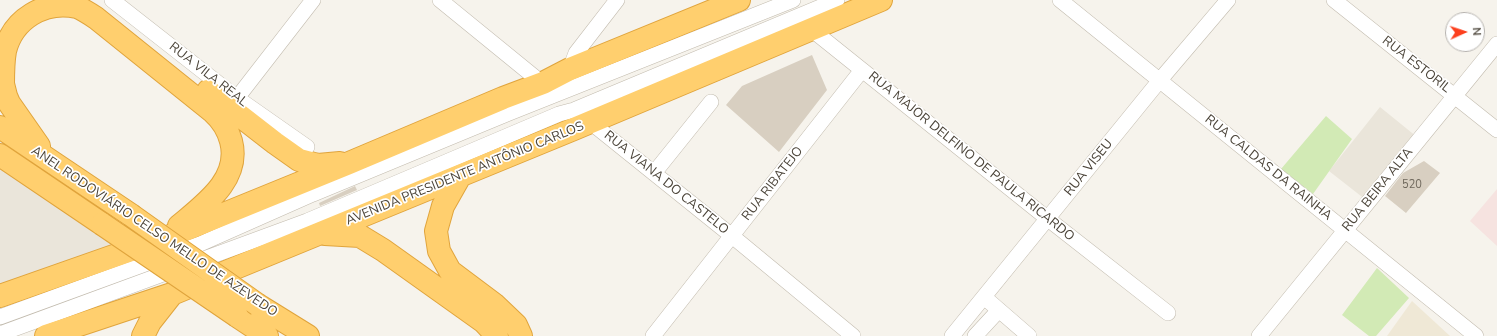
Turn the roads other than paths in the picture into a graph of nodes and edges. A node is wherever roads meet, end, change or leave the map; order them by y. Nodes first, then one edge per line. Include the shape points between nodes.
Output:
1 (92, 0) edge
2 (112, 0) edge
3 (313, 0) edge
4 (440, 0) edge
5 (617, 0) edge
6 (739, 0) edge
7 (837, 0) edge
8 (881, 0) edge
9 (1060, 0) edge
10 (1228, 0) edge
11 (1334, 0) edge
12 (783, 2) edge
13 (804, 23) junction
14 (1497, 44) edge
15 (570, 69) junction
16 (862, 70) junction
17 (1, 79) edge
18 (1160, 80) junction
19 (549, 89) junction
20 (1455, 96) junction
21 (237, 98) junction
22 (711, 102) dead end
23 (582, 116) junction
24 (0, 127) edge
25 (1497, 130) edge
26 (306, 147) dead end
27 (0, 155) edge
28 (51, 161) junction
29 (349, 163) junction
30 (654, 173) junction
31 (460, 176) junction
32 (1048, 220) junction
33 (1345, 230) junction
34 (320, 234) junction
35 (732, 236) junction
36 (165, 238) junction
37 (100, 260) junction
38 (120, 273) junction
39 (0, 281) edge
40 (172, 294) junction
41 (0, 296) edge
42 (984, 297) junction
43 (999, 310) junction
44 (1168, 313) dead end
45 (0, 317) edge
46 (522, 332) edge
47 (0, 334) edge
48 (4, 336) edge
49 (46, 336) edge
50 (143, 336) edge
51 (267, 336) edge
52 (308, 336) edge
53 (497, 336) edge
54 (653, 336) edge
55 (853, 336) edge
56 (952, 336) edge
57 (975, 336) edge
58 (1029, 336) edge
59 (1258, 336) edge
60 (1476, 336) edge

1 - 29 highway via 299,160 318,165
2 - 21 street, RUA VILA REAL
3 - 21 street
4 - 19 street, RUA VIANA DO CASTELO
5 - 15 street via 576,53
6 - 15 highway
7 - 13 street
8 - 13 highway, AVENIDA PRESIDENTE ANTÔNIO CARLOS
9 - 18 street, RUA CALDAS DA RAINHA
10 - 18 street, RUA VISEU
11 - 20 street, RUA ESTORIL
12 - 13 street, RUA MAJOR DELFINO DE PAULA RICARDO
12 - 19 street
13 - 16 street, RUA MAJOR DELFINO DE PAULA RICARDO
13 - 23 highway, AVENIDA PRESIDENTE ANTÔNIO CARLOS
14 - 20 street, RUA BEIRA ALTA
15 - 19 highway
16 - 32 street, RUA MAJOR DELFINO DE PAULA RICARDO
16 - 35 street, RUA RIBATEJO
17 - 28 highway via 14,112
17 - 36 highway via 5,52 20,21 40,7 66,4 96,18 213,112 223,124 232,145 228,175 219,190
18 - 32 street, RUA VISEU
18 - 33 street, RUA CALDAS DA RAINHA
19 - 23 street, RUA VIANA DO CASTELO
19 - 29 highway via 503,98
19 - 38 street via 200,244
20 - 25 street, RUA ESTORIL
20 - 33 street, RUA BEIRA ALTA
21 - 26 street, RUA VILA REAL
22 - 30 street
23 - 30 street, RUA VIANA DO CASTELO
23 - 31 highway, AVENIDA PRESIDENTE ANTÔNIO CARLOS
23 - 47 street via 559,114 307,221
24 - 28 highway, ANEL RODOVIÁRIO CELSO MELLO DE AZEVEDO
27 - 51 highway, ANEL RODOVIÁRIO CELSO MELLO DE AZEVEDO, bridge
28 - 52 highway, ANEL RODOVIÁRIO CELSO MELLO DE AZEVEDO, bridge via 258,305
29 - 36 highway
30 - 35 street, RUA VIANA DO CASTELO
31 - 34 highway, AVENIDA PRESIDENTE ANTÔNIO CARLOS
31 - 46 highway via 443,206 436,231 438,251 450,270 494,304
32 - 42 street, RUA VISEU
32 - 44 street, RUA MAJOR DELFINO DE PAULA RICARDO
33 - 59 street, RUA BEIRA ALTA
33 - 60 street, RUA CALDAS DA RAINHA
34 - 40 highway, AVENIDA PRESIDENTE ANTÔNIO CARLOS
34 - 53 highway via 360,236 484,322
35 - 54 street, RUA RIBATEJO
35 - 55 street, RUA VIANA DO CASTELO
36 - 37 highway
37 - 38 street
37 - 39 highway via 52,268
37 - 41 highway
38 - 45 street
40 - 49 highway, AVENIDA PRESIDENTE ANTÔNIO CARLOS
40 - 50 highway via 150,322
42 - 43 street
42 - 56 street, RUA VISEU
43 - 57 street
43 - 58 street
47 - 48 street

